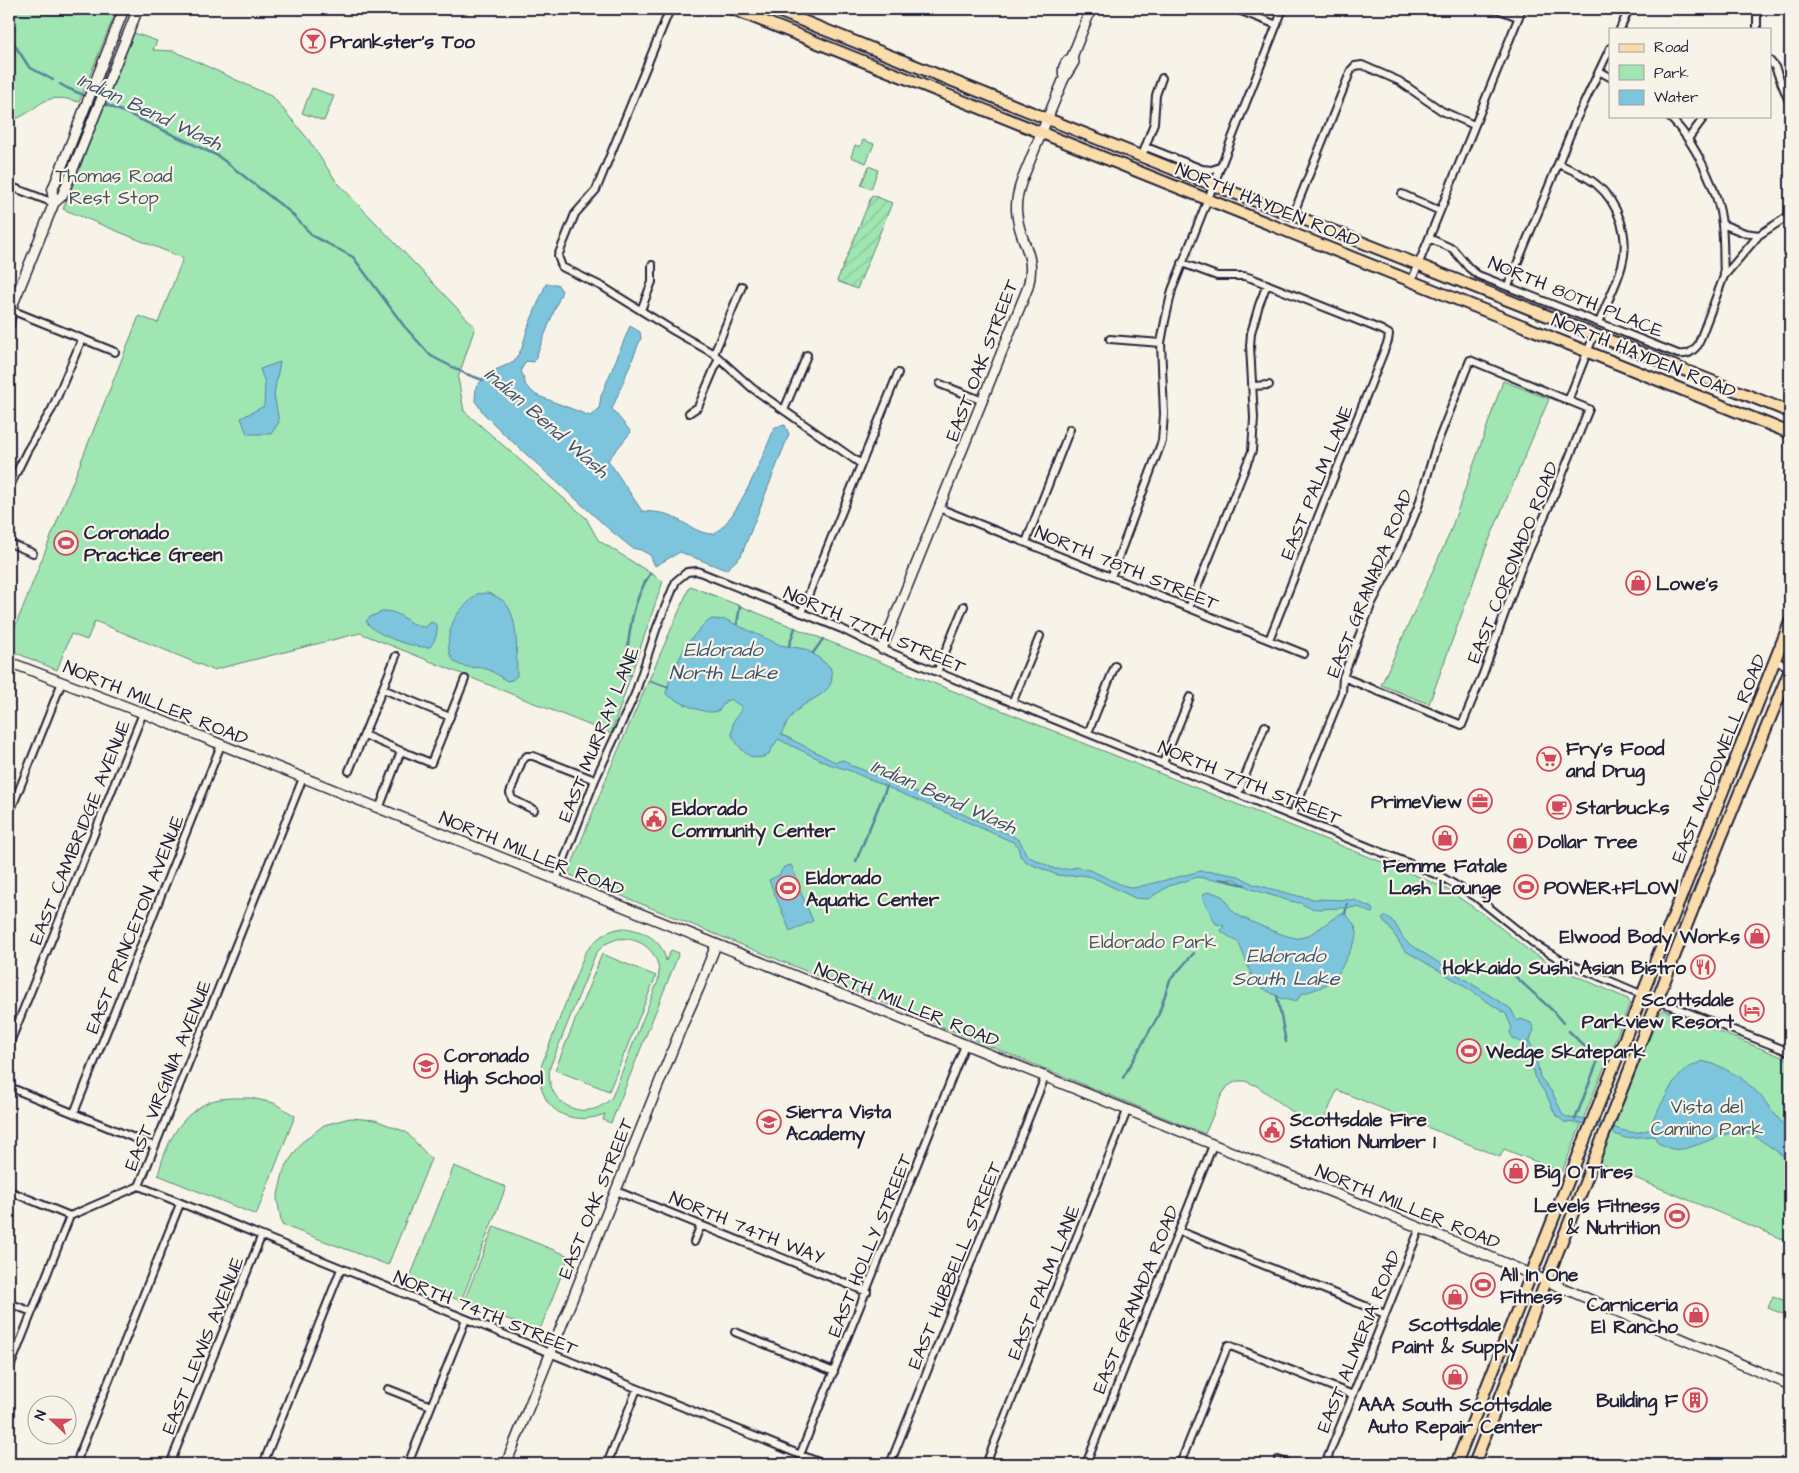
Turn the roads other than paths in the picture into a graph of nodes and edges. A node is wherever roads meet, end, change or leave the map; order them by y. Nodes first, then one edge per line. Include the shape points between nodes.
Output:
1 (124, 9) edge
2 (138, 9) edge
3 (670, 9) edge
4 (733, 9) edge
5 (773, 9) edge
6 (1090, 9) edge
7 (1236, 9) edge
8 (1284, 9) edge
9 (1497, 9) edge
10 (1522, 9) edge
11 (1630, 9) edge
12 (1757, 9) edge
13 (1518, 18) junction
14 (1277, 25) junction
15 (1620, 28) edge
16 (1757, 28) edge
17 (878, 50) junction
18 (1609, 50) edge
19 (1772, 63) edge
20 (872, 64) junction
21 (1599, 71) junction
22 (1609, 76) edge
23 (1162, 78) dead end
24 (1790, 104) edge
25 (1047, 118) junction
26 (1670, 118) edge
27 (1704, 118) edge
28 (1474, 125) junction
29 (1041, 132) junction
30 (1688, 139) junction
31 (1144, 152) junction
32 (1559, 164) junction
33 (1220, 167) junction
34 (1213, 185) junction
35 (9, 186) edge
36 (1402, 194) dead end
37 (1208, 199) junction
38 (54, 203) junction
39 (1440, 211) junction
40 (1293, 215) junction
41 (1790, 215) edge
42 (1722, 224) junction
43 (1759, 235) junction
44 (1429, 238) junction
45 (1182, 263) junction
46 (652, 265) dead end
47 (1418, 266) junction
48 (1724, 276) junction
49 (1412, 280) junction
50 (1267, 284) junction
51 (742, 286) dead end
52 (1508, 286) junction
53 (641, 310) junction
54 (10, 312) edge
55 (1599, 323) junction
56 (9, 325) edge
57 (1594, 335) junction
58 (82, 339) junction
59 (1110, 339) dead end
60 (1161, 343) junction
61 (1588, 350) junction
62 (115, 352) dead end
63 (807, 354) dead end
64 (716, 356) junction
65 (898, 373) dead end
66 (940, 384) dead end
67 (1269, 385) dead end
68 (1252, 386) junction
69 (983, 401) junction
70 (1568, 401) junction
71 (784, 410) junction
72 (1790, 412) edge
73 (689, 413) dead end
74 (1070, 429) dead end
75 (1790, 433) edge
76 (861, 464) junction
77 (9, 488) edge
78 (939, 508) junction
79 (9, 542) edge
80 (1026, 542) junction
81 (33, 553) dead end
82 (683, 574) joint
83 (1111, 576) junction
84 (964, 606) dead end
85 (1189, 608) junction
86 (801, 613) junction
87 (1790, 622) edge
88 (1040, 636) dead end
89 (1268, 640) junction
90 (882, 649) junction
91 (1304, 654) dead end
92 (396, 656) dead end
93 (1775, 661) junction
94 (9, 662) edge
95 (1115, 666) dead end
96 (1790, 669) edge
97 (937, 672) junction
98 (1343, 676) junction
99 (465, 679) dead end
100 (62, 682) junction
101 (383, 689) junction
102 (1190, 696) dead end
103 (1012, 703) junction
104 (142, 713) junction
105 (450, 717) junction
106 (1265, 726) dead end
107 (1088, 733) junction
108 (364, 735) junction
109 (221, 745) junction
110 (402, 751) junction
111 (1163, 763) junction
112 (349, 771) dead end
113 (303, 778) junction
114 (595, 780) junction
115 (1238, 794) junction
116 (379, 808) junction
117 (534, 810) dead end
118 (9, 815) edge
119 (1292, 816) junction
120 (556, 880) junction
121 (716, 945) junction
122 (1643, 995) junction
123 (1658, 1000) junction
124 (9, 1045) edge
125 (965, 1045) junction
126 (1790, 1052) edge
127 (1045, 1078) junction
128 (9, 1087) edge
129 (1127, 1111) junction
130 (74, 1113) junction
131 (1213, 1145) junction
132 (154, 1146) junction
133 (139, 1186) junction
134 (9, 1191) edge
135 (616, 1191) junction
136 (180, 1204) junction
137 (70, 1216) junction
138 (701, 1225) junction
139 (1420, 1228) junction
140 (1179, 1231) junction
141 (261, 1237) junction
142 (694, 1242) dead end
143 (341, 1269) junction
144 (1531, 1274) junction
145 (1546, 1280) junction
146 (867, 1292) junction
147 (9, 1303) edge
148 (32, 1312) junction
149 (1385, 1314) junction
150 (466, 1319) junction
151 (735, 1332) dead end
152 (550, 1354) junction
153 (9, 1370) edge
154 (834, 1372) junction
155 (1790, 1385) edge
156 (388, 1389) dead end
157 (637, 1389) junction
158 (1353, 1395) junction
159 (431, 1406) junction
160 (800, 1455) junction
161 (1278, 1460) dead end
162 (77, 1464) edge
163 (170, 1464) edge
164 (263, 1464) edge
165 (408, 1464) edge
166 (506, 1464) edge
167 (607, 1464) edge
168 (823, 1464) edge
169 (890, 1464) edge
170 (986, 1464) edge
171 (1086, 1464) edge
172 (1180, 1464) edge
173 (1290, 1464) edge
174 (1325, 1464) edge
175 (1456, 1464) edge
176 (1474, 1464) edge

1 - 38 street via 52,191
2 - 38 street via 62,196
3 - 53 street via 597,188 575,214 558,256 562,267
4 - 20 main road, NORTH HAYDEN ROAD
5 - 17 main road, NORTH HAYDEN ROAD
6 - 25 street, EAST OAK STREET via 1072,57 1062,70 1064,78
7 - 14 street
8 - 14 street
9 - 13 street
10 - 13 street
11 - 15 street
12 - 16 street
13 - 28 street
14 - 33 street
17 - 20 main road
17 - 25 main road, NORTH HAYDEN ROAD
18 - 21 street
19 - 24 street
20 - 29 main road, NORTH HAYDEN ROAD
21 - 22 street
21 - 32 street
23 - 31 street via 1156,95 1154,123
25 - 29 street, EAST OAK STREET
25 - 31 main road, NORTH HAYDEN ROAD
26 - 30 street
27 - 30 street
28 - 39 street
28 - 40 street via 1442,111 1399,81 1355,66
29 - 37 main road, NORTH HAYDEN ROAD
29 - 69 street, EAST OAK STREET via 1022,180 1016,206 1030,256 1030,279
30 - 42 street via 1702,161 1714,191
31 - 33 street, NORTH HAYDEN ROAD via 1202,169
31 - 34 main road, NORTH HAYDEN ROAD
32 - 52 street
32 - 55 street via 1597,185 1612,202 1624,228 1622,264
33 - 34 street
34 - 37 street
34 - 40 main road, NORTH HAYDEN ROAD
35 - 38 street
36 - 39 street
37 - 45 street
37 - 49 main road, NORTH HAYDEN ROAD
38 - 54 street
39 - 44 street
40 - 47 main road, NORTH HAYDEN ROAD
41 - 43 street
42 - 43 street
42 - 48 street
43 - 48 street
44 - 47 street
44 - 52 street, NORTH 80TH PLACE via 1454,249 1478,275
45 - 50 street via 1217,276 1244,276
45 - 60 street via 1168,304
46 - 53 street via 652,282
47 - 49 street
47 - 57 main road, NORTH HAYDEN ROAD
48 - 55 street, NORTH 80TH PLACE via 1698,345 1686,355
49 - 61 main road, NORTH HAYDEN ROAD
50 - 68 street via 1251,333
50 - 89 street, EAST PALM LANE via 1388,334
51 - 64 street
52 - 55 street, NORTH 80TH PLACE
53 - 64 street
54 - 56 street
54 - 58 street
57 - 61 street
57 - 72 main road, NORTH HAYDEN ROAD
58 - 62 street
58 - 77 street via 52,409
59 - 60 street
60 - 83 street via 1162,441
61 - 70 street
61 - 75 main road, NORTH HAYDEN ROAD
63 - 71 street
64 - 71 street via 752,388
64 - 73 street via 698,408
65 - 76 street
66 - 69 street
67 - 68 street
68 - 85 street via 1252,451
69 - 78 street, EAST OAK STREET
70 - 98 street, EAST GRANADA ROAD via 1470,360 1404,541 1372,603
70 - 98 street, EAST CORONADO ROAD via 1588,409 1521,568 1484,674 1462,725
71 - 76 street
74 - 80 street
76 - 86 street
78 - 80 street, NORTH 78TH STREET
78 - 90 street, EAST OAK STREET
79 - 81 street
80 - 83 street, NORTH 78TH STREET
82 - 86 street, NORTH 77TH STREET via 692,571 703,573
82 - 114 street, EAST MURRAY LANE via 670,595 635,694
83 - 85 street, NORTH 78TH STREET
84 - 97 street
85 - 89 street, NORTH 78TH STREET
86 - 90 street, NORTH 77TH STREET
87 - 93 main road, EAST MCDOWELL ROAD
88 - 103 street
89 - 91 street, NORTH 78TH STREET
90 - 97 street, NORTH 77TH STREET
92 - 101 street
93 - 96 street
93 - 122 main road, EAST MCDOWELL ROAD
94 - 100 street, NORTH MILLER ROAD
95 - 107 street
96 - 123 main road, EAST MCDOWELL ROAD
97 - 103 street, NORTH 77TH STREET
98 - 119 street, EAST GRANADA ROAD via 1342,692
99 - 105 street
100 - 104 street, NORTH MILLER ROAD
100 - 118 street
101 - 105 street
101 - 108 street
102 - 111 street
103 - 107 street, NORTH 77TH STREET
104 - 109 street, NORTH MILLER ROAD
104 - 124 street, EAST CAMBRIDGE AVENUE
105 - 110 street via 431,763
106 - 115 street
107 - 111 street, NORTH 77TH STREET
108 - 110 street
108 - 112 street
109 - 113 street, NORTH MILLER ROAD
109 - 130 street, EAST PRINCETON AVENUE
110 - 116 street
111 - 115 street, NORTH 77TH STREET
113 - 116 street, NORTH MILLER ROAD
113 - 132 street, EAST VIRGINIA AVENUE
114 - 117 street via 527,756 510,793 512,799
114 - 120 street, EAST MURRAY LANE
115 - 119 street, NORTH 77TH STREET
116 - 120 street, NORTH MILLER ROAD
119 - 122 street, NORTH 77TH STREET via 1449,880 1485,903 1536,945 1574,966
120 - 121 street, NORTH MILLER ROAD
121 - 125 street, NORTH MILLER ROAD
121 - 135 street, EAST OAK STREET
122 - 123 street, NORTH 77TH STREET
122 - 144 main road, EAST MCDOWELL ROAD
123 - 126 street, NORTH 77TH STREET
123 - 145 main road, EAST MCDOWELL ROAD
125 - 127 street, NORTH MILLER ROAD
125 - 146 street, EAST HOLLY STREET
127 - 129 street, NORTH MILLER ROAD
127 - 169 street, EAST HUBBELL STREET
128 - 130 street
129 - 131 street, NORTH MILLER ROAD
129 - 170 street, EAST PALM LANE
130 - 132 street
131 - 139 street, NORTH MILLER ROAD
131 - 140 street, EAST GRANADA ROAD
132 - 133 street, EAST VIRGINIA AVENUE
133 - 136 street, NORTH 74TH STREET
133 - 137 street, EAST VIRGINIA AVENUE
134 - 137 street
135 - 138 street, NORTH 74TH WAY
135 - 152 street, EAST OAK STREET
136 - 141 street, NORTH 74TH STREET
136 - 162 street
137 - 148 street
138 - 142 street
138 - 146 street, NORTH 74TH WAY
139 - 144 street, NORTH MILLER ROAD
139 - 149 street, EAST ALMERIA ROAD
140 - 149 street
140 - 171 street, EAST GRANADA ROAD
141 - 143 street, NORTH 74TH STREET
141 - 163 street, EAST LEWIS AVENUE
143 - 150 street, NORTH 74TH STREET
143 - 164 street
144 - 145 street, NORTH MILLER ROAD
144 - 175 main road, EAST MCDOWELL ROAD
145 - 155 street, NORTH MILLER ROAD
145 - 176 main road, EAST MCDOWELL ROAD
146 - 154 street, EAST HOLLY STREET
147 - 148 street
148 - 153 street
149 - 158 street, EAST ALMERIA ROAD
150 - 152 street, NORTH 74TH STREET
150 - 159 street
151 - 154 street
152 - 157 street, NORTH 74TH STREET
152 - 166 street, EAST OAK STREET
154 - 160 street, EAST HOLLY STREET
156 - 159 street
157 - 160 street, NORTH 74TH STREET
157 - 167 street
158 - 172 street via 1228,1346
158 - 174 street, EAST ALMERIA ROAD
159 - 165 street
160 - 168 street, NORTH 74TH STREET
161 - 173 street

